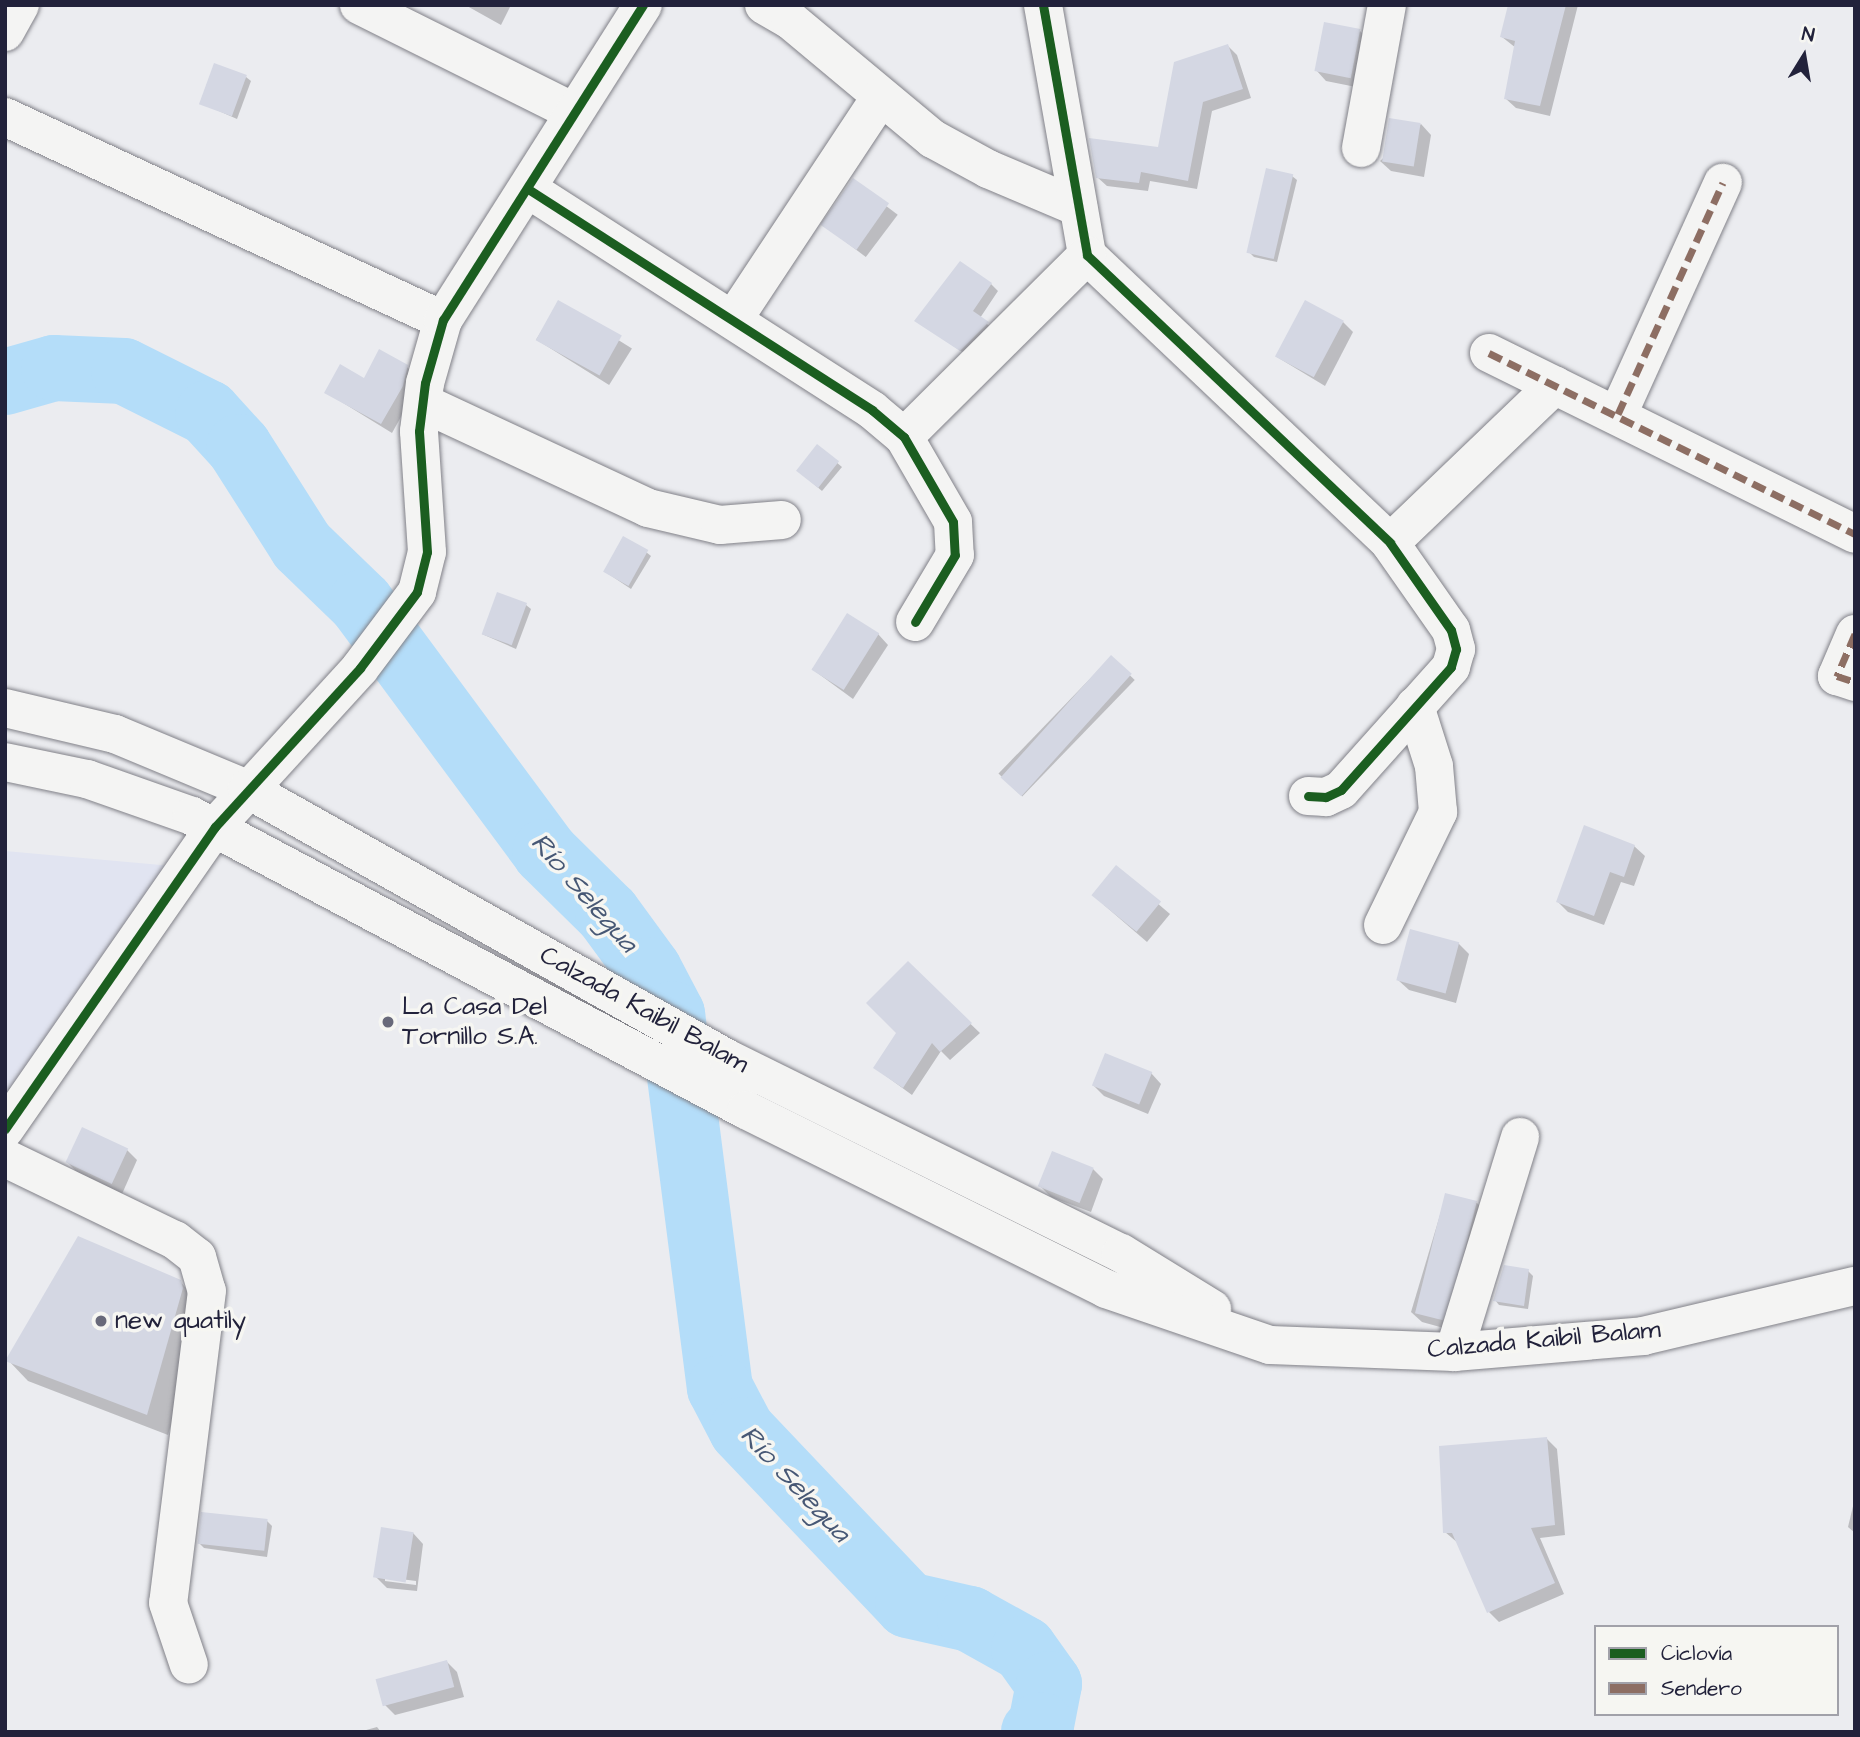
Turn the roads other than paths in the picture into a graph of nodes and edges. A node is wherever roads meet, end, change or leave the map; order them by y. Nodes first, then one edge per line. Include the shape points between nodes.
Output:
1 (20, 5) edge
2 (359, 5) edge
3 (643, 5) edge
4 (764, 5) edge
5 (1043, 5) edge
6 (1387, 5) edge
7 (5, 32) edge
8 (881, 96) junction
9 (574, 111) junction
10 (5, 117) edge
11 (1361, 148) dead end
12 (1723, 183) dead end
13 (528, 189) junction
14 (1078, 207) junction
15 (1087, 255) junction
16 (443, 320) junction
17 (733, 320) junction
18 (1489, 353) dead end
19 (1555, 385) junction
20 (423, 403) junction
21 (1618, 414) junction
22 (904, 438) junction
23 (782, 520) dead end
24 (1855, 534) edge
25 (1390, 543) junction
26 (915, 622) dead end
27 (1855, 634) edge
28 (1855, 682) edge
29 (1415, 706) junction
30 (5, 708) edge
31 (5, 762) edge
32 (247, 789) junction
33 (1308, 796) dead end
34 (215, 827) junction
35 (1383, 925) dead end
36 (5, 1129) edge
37 (1520, 1137) dead end
38 (5, 1158) edge
39 (1855, 1286) edge
40 (1270, 1345) junction
41 (1454, 1352) junction
42 (189, 1665) dead end

1 - 7 street
2 - 9 street
3 - 9 street
4 - 8 street
5 - 14 street
6 - 11 street
8 - 14 street via 933,139 988,169
8 - 17 street
9 - 13 street
10 - 16 street
12 - 21 street
13 - 16 street
13 - 17 street
14 - 15 street
15 - 22 street
15 - 25 street
16 - 20 street
17 - 22 street via 872,410
18 - 19 street
19 - 21 street
19 - 25 street
20 - 23 street via 648,508 720,525
20 - 32 street via 419,430 427,552 417,592 360,668
21 - 24 street
22 - 26 street via 953,522 955,555
25 - 29 street via 1451,630 1455,649 1451,667
27 - 28 street via 1837,676
29 - 33 street via 1341,790 1326,797
29 - 35 street via 1434,766 1438,812
30 - 32 street, Calzada Kaibil Balam via 115,734
31 - 34 street, Calzada Kaibil Balam via 123,790
32 - 34 street
32 - 40 street, Calzada Kaibil Balam via 728,1059 1121,1253
34 - 36 street
34 - 40 street, Calzada Kaibil Balam via 746,1110 1106,1289
37 - 41 street
38 - 42 street via 175,1240 197,1257 207,1291 168,1603
39 - 41 street, Calzada Kaibil Balam via 1643,1336
40 - 41 street, Calzada Kaibil Balam

